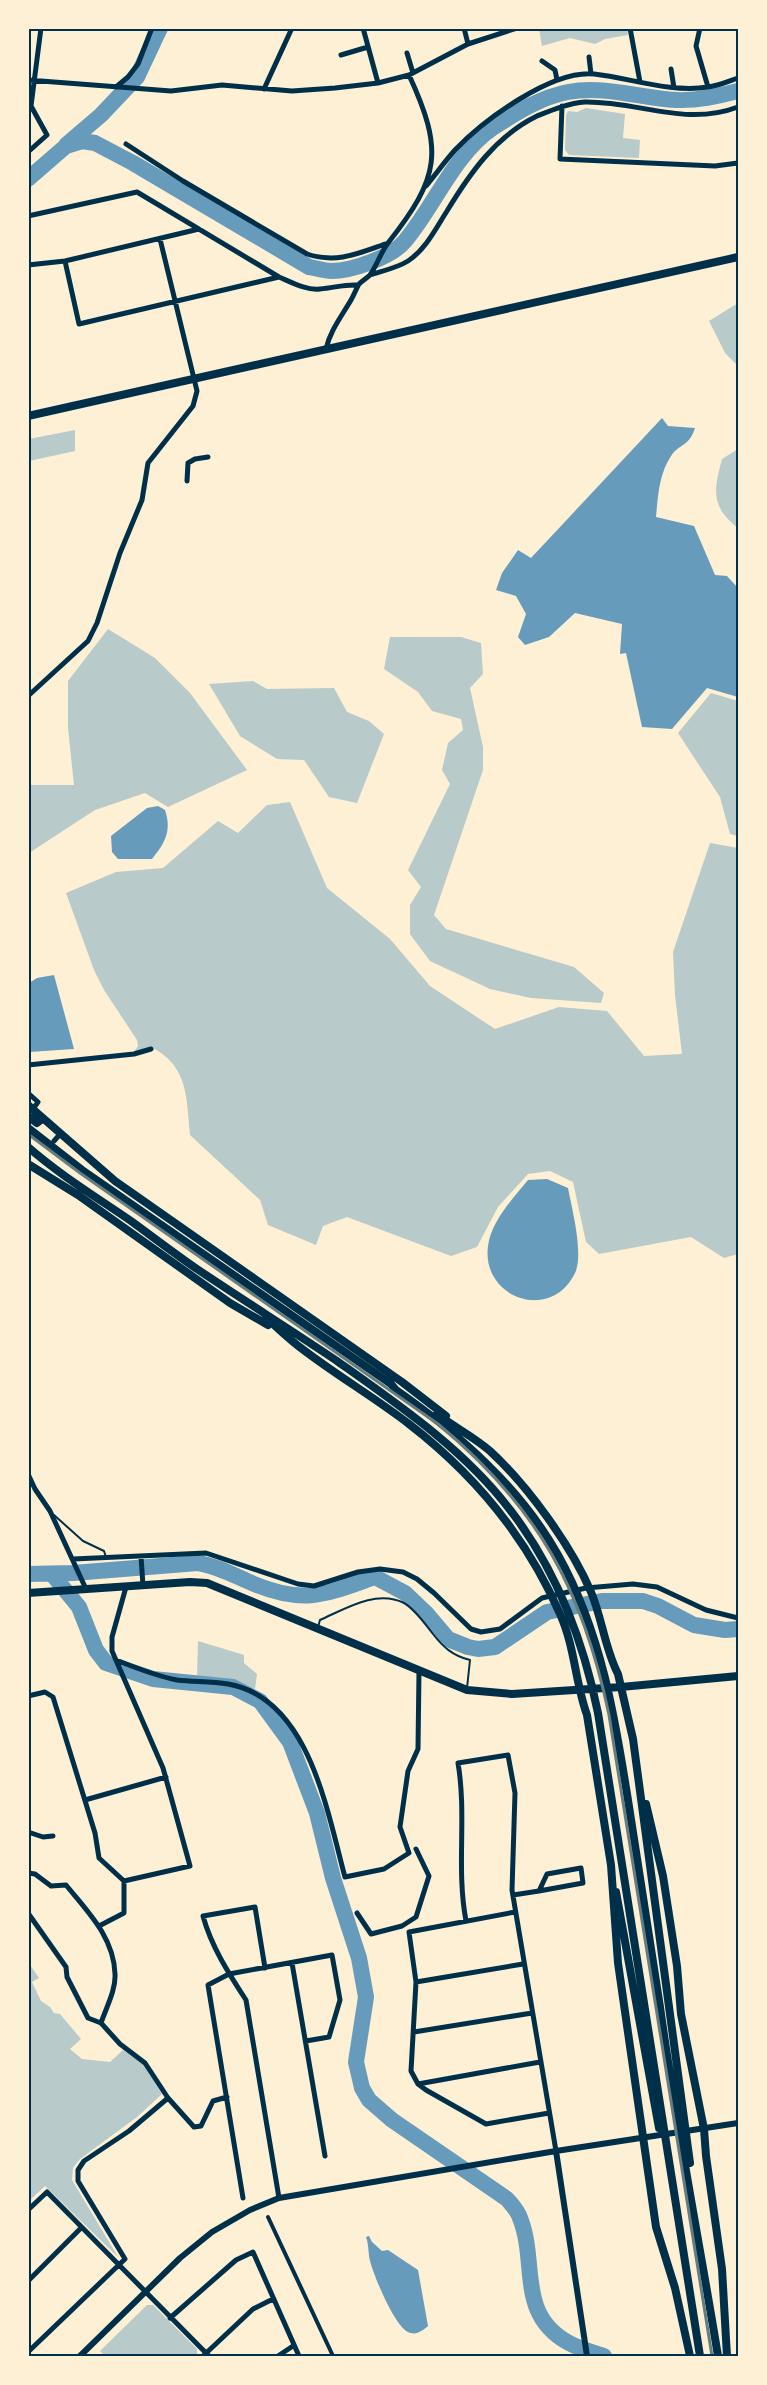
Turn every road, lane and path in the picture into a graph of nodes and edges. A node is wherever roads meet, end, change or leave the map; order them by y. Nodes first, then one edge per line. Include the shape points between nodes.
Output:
1 (41, 28) edge
2 (152, 28) edge
3 (292, 28) edge
4 (363, 28) edge
5 (464, 28) edge
6 (517, 28) edge
7 (630, 28) edge
8 (700, 28) edge
9 (468, 44) junction
10 (368, 47) junction
11 (407, 53) dead end
12 (340, 55) dead end
13 (589, 57) dead end
14 (542, 61) dead end
15 (671, 69) dead end
16 (411, 74) junction
17 (591, 74) junction
18 (738, 78) edge
19 (32, 80) edge
20 (557, 80) junction
21 (640, 82) junction
22 (378, 83) junction
23 (116, 87) junction
24 (708, 87) junction
25 (674, 88) junction
26 (264, 89) junction
27 (562, 106) junction
28 (30, 107) edge
29 (738, 107) edge
30 (126, 144) dead end
31 (28, 152) edge
32 (738, 164) edge
33 (426, 186) junction
34 (28, 216) edge
35 (199, 229) junction
36 (160, 239) junction
37 (388, 243) junction
38 (738, 257) edge
39 (65, 261) junction
40 (28, 265) edge
41 (370, 274) junction
42 (279, 277) junction
43 (358, 285) junction
44 (177, 302) junction
45 (326, 349) junction
46 (194, 378) junction
47 (28, 417) edge
48 (208, 457) dead end
49 (187, 481) dead end
50 (28, 696) edge
51 (150, 1048) dead end
52 (28, 1065) edge
53 (28, 1093) edge
54 (30, 1110) edge
55 (28, 1128) edge
56 (61, 1133) junction
57 (54, 1141) dead end
58 (28, 1147) edge
59 (32, 1164) edge
60 (237, 1295) junction
61 (302, 1348) junction
62 (391, 1384) junction
63 (471, 1437) junction
64 (28, 1474) edge
65 (50, 1511) junction
66 (141, 1556) junction
67 (106, 1557) junction
68 (74, 1561) junction
69 (143, 1586) junction
70 (85, 1587) junction
71 (126, 1587) junction
72 (28, 1593) edge
73 (738, 1618) edge
74 (318, 1629) junction
75 (117, 1661) junction
76 (419, 1671) junction
77 (738, 1676) edge
78 (621, 1687) junction
79 (467, 1690) junction
80 (580, 1690) junction
81 (28, 1696) edge
82 (166, 1777) junction
83 (641, 1791) junction
84 (85, 1800) junction
85 (28, 1832) edge
86 (52, 1836) dead end
87 (416, 1849) dead end
88 (611, 1865) junction
89 (28, 1872) edge
90 (124, 1881) junction
91 (540, 1891) junction
92 (513, 1895) junction
93 (28, 1912) edge
94 (515, 1912) junction
95 (357, 1913) dead end
96 (466, 1921) junction
97 (99, 1926) junction
98 (292, 1963) junction
99 (523, 1964) junction
100 (266, 1968) junction
101 (230, 1974) junction
102 (416, 1982) junction
103 (532, 2013) junction
104 (101, 2023) junction
105 (414, 2032) junction
106 (306, 2042) junction
107 (540, 2062) junction
108 (418, 2084) junction
109 (227, 2097) junction
110 (168, 2098) junction
111 (549, 2113) junction
112 (738, 2123) edge
113 (705, 2129) junction
114 (645, 2137) junction
115 (556, 2151) junction
116 (325, 2156) dead end
117 (691, 2191) junction
118 (674, 2193) junction
119 (243, 2198) dead end
120 (279, 2198) junction
121 (28, 2210) edge
122 (268, 2217) dead end
123 (81, 2228) junction
124 (118, 2265) junction
125 (28, 2282) edge
126 (146, 2293) junction
127 (273, 2299) junction
128 (170, 2318) junction
129 (293, 2346) junction
130 (28, 2352) edge
131 (700, 2355) edge
132 (80, 2356) edge
133 (206, 2356) edge
134 (278, 2356) edge
135 (298, 2356) edge
136 (333, 2356) edge
137 (587, 2356) edge
138 (690, 2356) edge
139 (718, 2356) edge
140 (726, 2356) edge

1 - 19 street
2 - 23 street via 138,64
3 - 26 street
4 - 10 street
5 - 9 street
6 - 9 street
7 - 21 street
8 - 24 street via 696,46
9 - 16 street
10 - 12 street
10 - 22 street
11 - 16 street
13 - 17 street
14 - 20 street via 555,70
15 - 25 street
16 - 22 street
16 - 33 street via 430,127 432,164
17 - 20 street
17 - 21 street
18 - 24 street
19 - 23 street
19 - 28 street
20 - 33 street via 507,107 477,130
21 - 25 street
22 - 26 street via 292,91
23 - 26 street via 171,91 222,85
24 - 25 street
27 - 29 street via 604,103 669,114 702,115
27 - 32 street via 560,159
27 - 41 street via 535,117 494,147 470,173 427,242 408,261
28 - 31 street via 47,135
30 - 37 street via 307,254 323,259 347,257
33 - 37 street via 400,231
34 - 35 street via 137,192
35 - 36 street
35 - 42 street
36 - 39 street
36 - 44 street
37 - 41 street
38 - 45 highway
39 - 40 street
39 - 44 street via 79,324
41 - 43 street
42 - 43 street via 319,290
42 - 44 street
43 - 45 street via 329,336
44 - 46 street
45 - 46 highway
46 - 47 highway
46 - 50 street via 197,391 193,406 148,463 142,500 88,641
48 - 49 street via 188,463
51 - 52 street via 134,1054
53 - 54 street via 38,1102
54 - 56 main road
55 - 62 main road
56 - 57 street
56 - 63 main road via 116,1181 402,1382
58 - 60 main road via 67,1179
59 - 61 main road via 230,1303
60 - 61 main road
60 - 118 main road via 388,1397 442,1441 511,1510 558,1586 586,1660 597,1706
61 - 80 main road via 441,1449 489,1498 528,1550 548,1587 567,1629
62 - 63 main road
62 - 117 main road via 459,1439 523,1502 573,1584 595,1638 623,1770
63 - 78 main road via 526,1490 586,1582
64 - 65 street
65 - 67 lane via 82,1541 104,1551
65 - 68 street
66 - 67 street
66 - 69 street
66 - 73 street via 206,1553 314,1586 358,1572 403,1572 434,1593 471,1629 481,1632 500,1629 545,1597 596,1586 642,1584 706,1610
67 - 68 street
68 - 70 street
69 - 71 main road
69 - 74 main road via 207,1583
70 - 71 main road
70 - 72 main road
71 - 75 street via 112,1637 112,1652
74 - 76 main road
74 - 79 lane via 320,1620 366,1600 405,1603 448,1651 470,1659
75 - 76 street via 176,1680 227,1683 248,1689 281,1712 317,1779 345,1877 384,1869 409,1853 400,1827 408,1771 418,1749
75 - 82 street
76 - 79 main road
77 - 78 main road
78 - 80 main road
78 - 83 main road
79 - 80 main road via 512,1694
80 - 88 main road
81 - 84 street via 45,1692 53,1697
82 - 84 street
82 - 90 street via 190,1866
83 - 113 main road via 659,1855 681,2014
83 - 117 main road
84 - 90 street via 99,1858
85 - 86 street
87 - 95 street via 429,1876 416,1917 402,1926 371,1934
88 - 114 main road via 618,1963
88 - 118 main road
89 - 97 street via 51,1886 66,1885
90 - 97 street via 124,1912
91 - 91 street via 547,1874 581,1868 583,1883
91 - 92 street
92 - 94 street
92 - 96 street via 515,1794 508,1755 458,1763 463,1792 460,1894
93 - 104 street via 66,1967 67,1977 88,2018
94 - 96 street
94 - 99 street
96 - 102 street via 409,1932
97 - 104 street via 111,1952 115,1975
98 - 100 street
98 - 106 street
98 - 106 street via 332,1955 334,1966 340,2000 329,2037
99 - 102 street
99 - 103 street
100 - 101 street
100 - 101 street via 255,1907 203,1916
101 - 109 street via 208,1985
101 - 120 street via 246,2000
102 - 105 street
103 - 105 street
103 - 107 street
104 - 110 street via 145,2063
105 - 108 street via 411,2071
106 - 116 street
107 - 108 street
107 - 111 street
108 - 111 street via 486,2124
109 - 110 street via 213,2101 201,2126 194,2127
109 - 119 street
110 - 124 street via 84,2161 78,2170 78,2181 124,2259
111 - 115 street
112 - 113 street
113 - 114 street
113 - 140 main road via 723,2278
114 - 115 street
114 - 138 main road via 658,2233
115 - 120 street
115 - 137 street
117 - 139 main road
118 - 131 main road
120 - 126 street via 212,2232
121 - 123 street via 46,2192
122 - 136 street
123 - 124 street
123 - 125 street
124 - 126 street
124 - 130 street
126 - 128 street
126 - 132 street
127 - 128 street via 253,2252 236,2260
127 - 129 street
127 - 133 street via 253,2309
128 - 133 street
129 - 134 street
129 - 135 street

